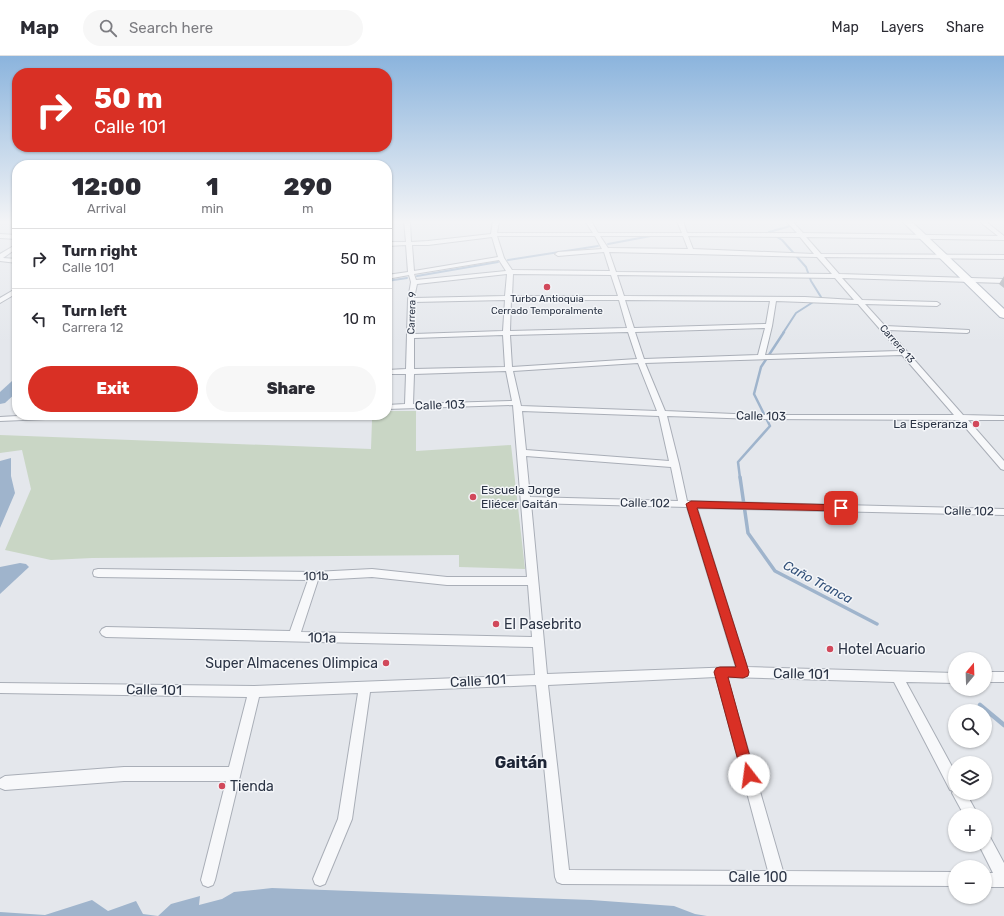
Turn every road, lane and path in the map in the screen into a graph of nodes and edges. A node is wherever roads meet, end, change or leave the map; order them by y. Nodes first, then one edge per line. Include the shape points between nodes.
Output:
1 (411, 261) edge
2 (482, 261) edge
3 (503, 261) edge
4 (609, 261) edge
5 (824, 261) edge
6 (951, 261) edge
7 (510, 272) junction
8 (411, 273) junction
9 (613, 273) junction
10 (392, 276) edge
11 (837, 276) junction
12 (971, 280) junction
13 (1004, 281) edge
14 (414, 282) junction
15 (12, 293) edge
16 (508, 298) junction
17 (620, 299) junction
18 (773, 299) junction
19 (411, 300) junction
20 (0, 301) edge
21 (859, 302) junction
22 (937, 304) dead end
23 (1003, 312) edge
24 (769, 326) junction
25 (883, 328) junction
26 (631, 330) junction
27 (967, 331) dead end
28 (506, 334) junction
29 (411, 336) junction
30 (904, 353) junction
31 (762, 357) junction
32 (641, 361) junction
33 (509, 369) junction
34 (392, 372) edge
35 (410, 372) junction
36 (409, 406) junction
37 (518, 406) junction
38 (392, 407) edge
39 (662, 413) junction
40 (960, 417) junction
41 (12, 418) edge
42 (1004, 418) edge
43 (0, 419) edge
44 (522, 453) junction
45 (675, 464) junction
46 (1004, 467) edge
47 (526, 500) junction
48 (687, 504) junction
49 (1004, 512) edge
50 (98, 573) dead end
51 (314, 576) junction
52 (533, 581) junction
53 (106, 632) dead end
54 (293, 637) junction
55 (538, 642) junction
56 (720, 672) junction
57 (743, 672) junction
58 (897, 676) junction
59 (1004, 676) edge
60 (992, 677) edge
61 (542, 678) junction
62 (948, 678) edge
63 (365, 686) junction
64 (0, 688) edge
65 (254, 692) junction
66 (948, 772) edge
67 (234, 774) junction
68 (5, 783) dead end
69 (990, 852) edge
70 (777, 877) junction
71 (320, 879) dead end
72 (1004, 879) edge
73 (208, 880) dead end
74 (948, 880) edge
75 (992, 880) edge

1 - 8 street, Carrera 9
2 - 8 street
3 - 7 street
4 - 9 street
5 - 11 street, Carrera 13
6 - 12 main road
7 - 9 street
7 - 14 street
7 - 16 street
8 - 10 street
8 - 14 street, Carrera 9
9 - 11 street
9 - 17 street
11 - 12 street
11 - 21 street, Carrera 13
12 - 13 street
12 - 23 main road
14 - 19 street, Carrera 9
15 - 20 street
16 - 17 street
16 - 19 street
16 - 28 street
17 - 18 street
17 - 26 street
18 - 21 street
18 - 24 street
19 - 29 street, Carrera 9
21 - 22 street
21 - 25 street, Carrera 13
24 - 26 street
24 - 31 street
25 - 27 street
25 - 30 street, Carrera 13
26 - 28 street
26 - 32 street
28 - 29 street
28 - 33 street
29 - 35 street, Carrera 9
30 - 31 street
30 - 40 street, Carrera 13
31 - 32 street
32 - 33 street
32 - 39 street
33 - 35 street
33 - 37 street
34 - 35 street
35 - 36 street, Carrera 9
36 - 37 street, Calle 103
36 - 38 street, Calle 103
37 - 39 street, Calle 103
37 - 44 street
39 - 40 street, Calle 103 via 757,417
39 - 45 street
40 - 42 street, Calle 103
40 - 46 street, Carrera 13
41 - 43 street
44 - 45 street
44 - 47 street
45 - 48 street
47 - 48 street, Calle 102
47 - 52 street
48 - 49 street, Calle 102
48 - 57 street
50 - 51 street, 101b
51 - 52 street, 101b via 372,573 447,580
51 - 54 street
52 - 55 street
53 - 54 street, 101a
54 - 55 street, 101a
55 - 61 street
56 - 57 street, Calle 101
56 - 61 street, Calle 101
56 - 70 street
57 - 58 street, Calle 101
58 - 62 street, Calle 101
58 - 66 street
59 - 60 street
61 - 63 street, Calle 101
61 - 70 street, Calle 100 via 562,877
63 - 65 street, Calle 101
63 - 71 street via 345,819
64 - 65 street, Calle 101
65 - 67 street
67 - 68 street via 124,774
67 - 73 street
69 - 72 street
70 - 74 street, Calle 100
72 - 75 street

